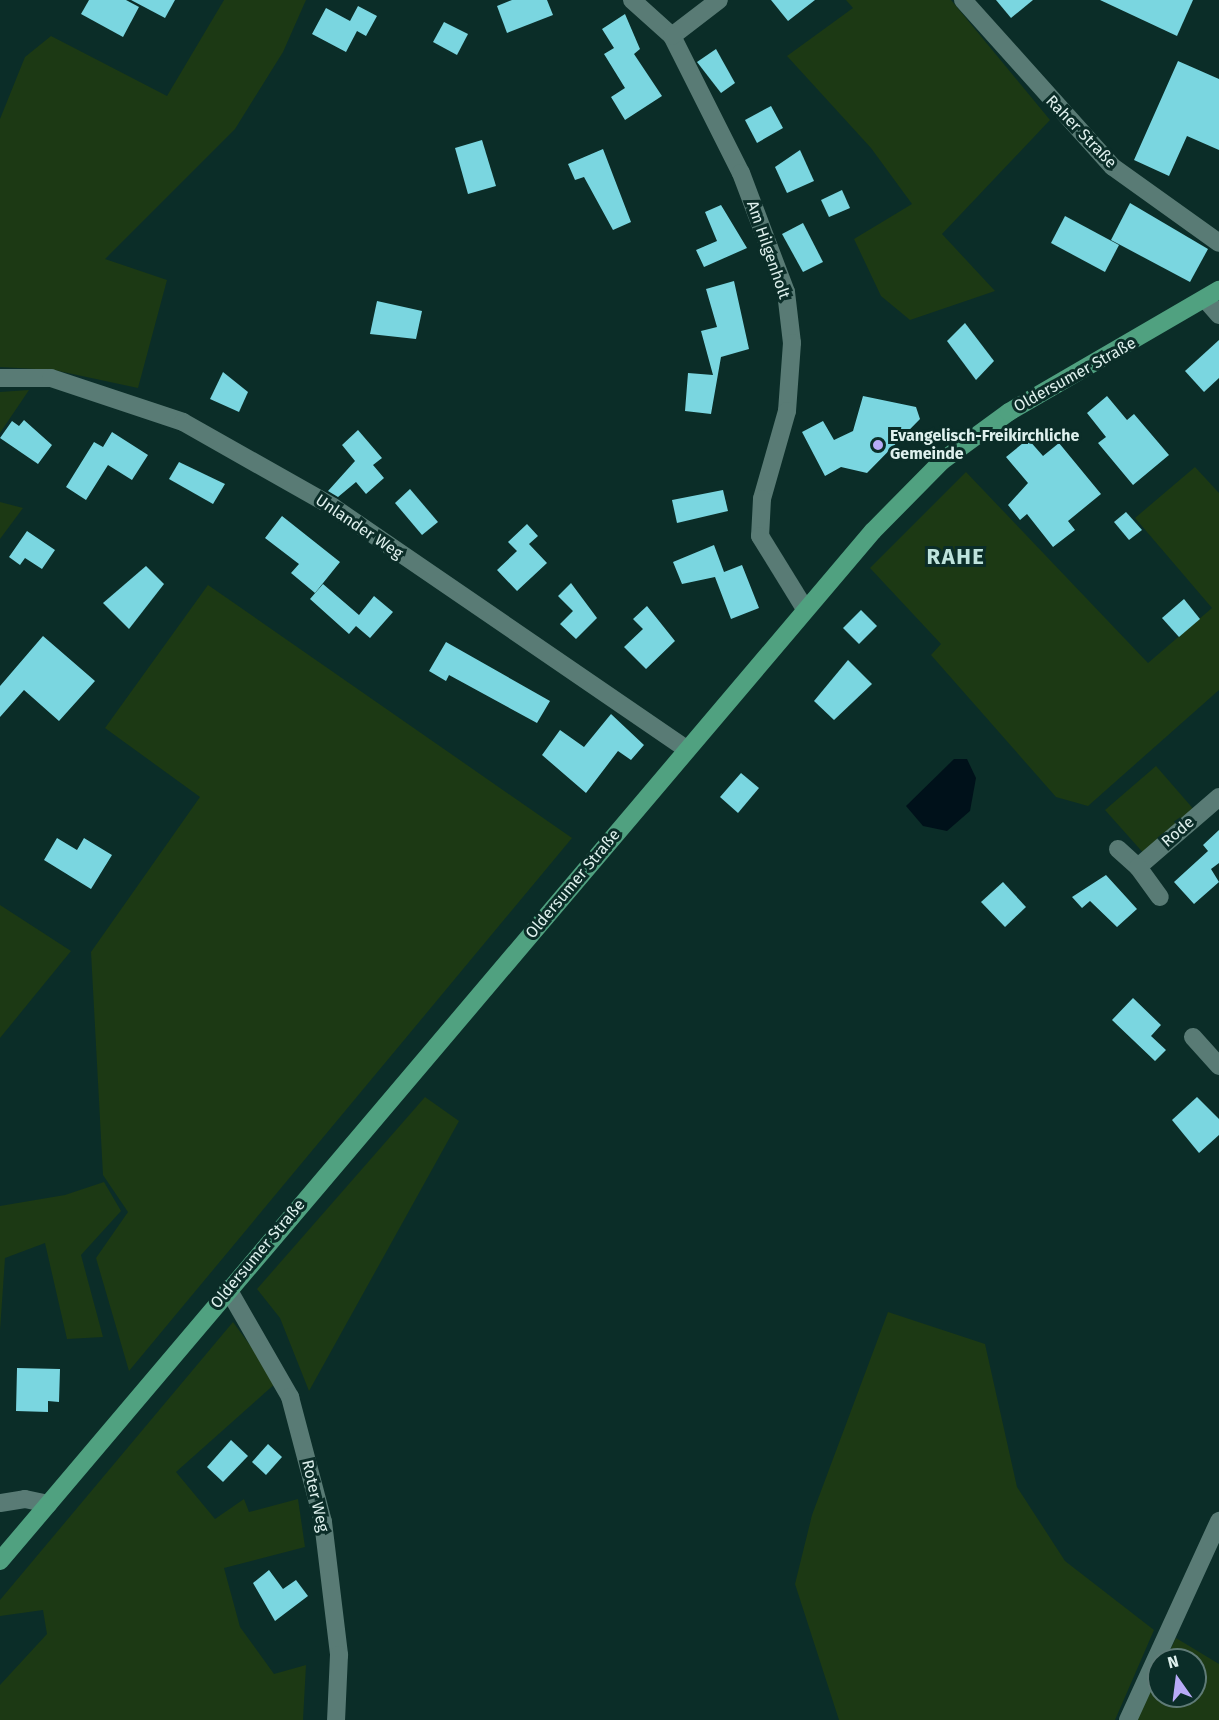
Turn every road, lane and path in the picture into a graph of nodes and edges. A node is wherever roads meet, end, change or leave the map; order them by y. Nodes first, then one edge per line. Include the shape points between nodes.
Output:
1 (632, 0) edge
2 (719, 0) edge
3 (963, 0) edge
4 (672, 36) junction
5 (1219, 243) edge
6 (1212, 295) edge
7 (1219, 315) edge
8 (0, 378) edge
9 (806, 609) junction
10 (686, 749) junction
11 (1219, 797) edge
12 (1118, 849) dead end
13 (1138, 867) junction
14 (1160, 897) dead end
15 (1193, 1037) dead end
16 (1219, 1066) edge
17 (228, 1289) junction
18 (0, 1503) edge
19 (48, 1504) junction
20 (1219, 1521) edge
21 (0, 1561) edge
22 (336, 1720) edge
23 (1128, 1720) edge

1 - 4 street
2 - 4 street
3 - 5 street, Raher Straße via 1113,167
4 - 9 street, Am Hilgenholt via 741,173 786,292 792,343 788,411 762,499 760,537
6 - 7 street
6 - 9 main road, Oldersumer Straße via 1009,412 942,461
8 - 10 street, Unlander Weg via 51,378 183,422 333,507
9 - 10 main road, Oldersumer Straße
10 - 17 main road, Oldersumer Straße
11 - 13 street, Rode
12 - 13 street
13 - 14 street
15 - 16 street
17 - 19 main road, Oldersumer Straße
17 - 22 street, Roter Weg via 290,1397 323,1522 339,1655
18 - 19 street via 25,1499
19 - 21 main road, Oldersumer Straße
20 - 23 street

